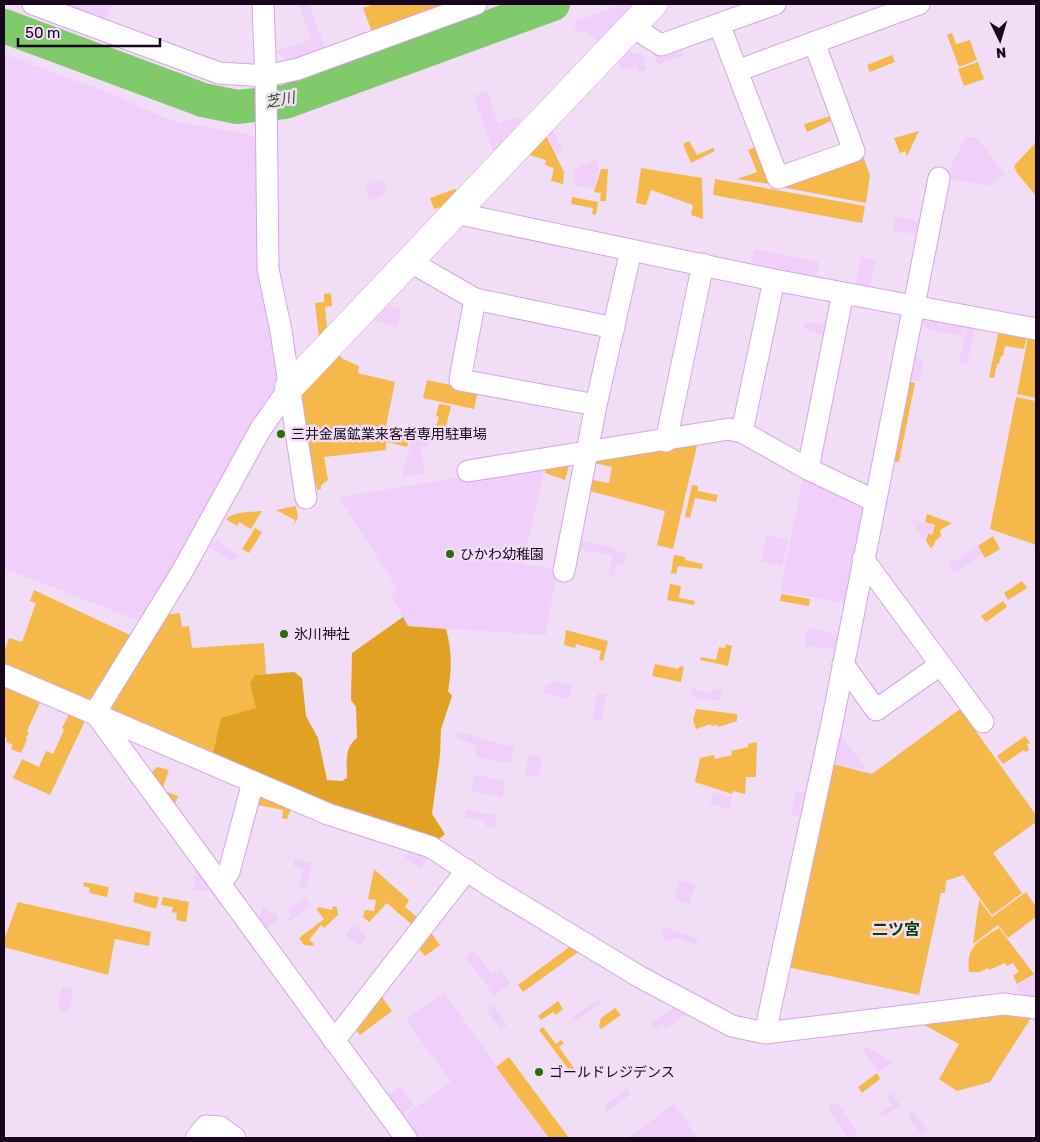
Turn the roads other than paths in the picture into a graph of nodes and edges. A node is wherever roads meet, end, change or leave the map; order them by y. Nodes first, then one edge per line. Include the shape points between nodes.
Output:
1 (33, 4) edge
2 (263, 4) edge
3 (476, 4) edge
4 (653, 4) edge
5 (775, 4) edge
6 (919, 4) edge
7 (719, 24) junction
8 (631, 26) junction
9 (814, 42) junction
10 (737, 71) junction
11 (266, 80) junction
12 (939, 178) dead end
13 (455, 213) junction
14 (631, 250) junction
15 (409, 261) junction
16 (703, 264) junction
17 (774, 280) junction
18 (843, 293) junction
19 (475, 299) junction
20 (914, 306) junction
21 (614, 328) junction
22 (1036, 329) edge
23 (289, 388) junction
24 (596, 405) junction
25 (742, 432) junction
26 (666, 441) junction
27 (587, 453) junction
28 (808, 469) junction
29 (468, 471) dead end
30 (306, 498) dead end
31 (876, 501) junction
32 (863, 559) junction
33 (564, 572) dead end
34 (843, 664) junction
35 (940, 665) junction
36 (4, 675) edge
37 (95, 713) junction
38 (983, 722) dead end
39 (253, 782) junction
40 (467, 870) junction
41 (220, 884) junction
42 (1034, 1006) edge
43 (765, 1033) junction
44 (334, 1041) junction
45 (196, 1138) edge
46 (235, 1138) edge
47 (406, 1138) edge

1 - 11 street via 219,73
2 - 11 street
3 - 11 street
4 - 8 street
5 - 7 street
6 - 9 street
7 - 8 street via 662,45
7 - 10 street
8 - 13 street
9 - 10 street
9 - 10 street via 854,150 778,178
11 - 23 street via 268,269
12 - 20 street
13 - 14 street
13 - 15 street
14 - 16 street
14 - 21 street
15 - 19 street
15 - 23 street
16 - 17 street
16 - 26 street
17 - 18 street
17 - 25 street
18 - 20 street
18 - 28 street
19 - 21 street
19 - 24 street via 460,380
20 - 22 street
20 - 31 street
21 - 24 street
23 - 30 street
23 - 37 street via 260,430 183,570
24 - 27 street
25 - 26 street via 729,429
25 - 28 street
26 - 27 street
27 - 29 street
27 - 33 street
28 - 31 street
31 - 32 street
32 - 34 street
32 - 35 street
34 - 35 street via 876,710
34 - 43 street
35 - 38 street
36 - 37 street
37 - 39 street
37 - 41 street
39 - 40 street via 328,814 431,847
39 - 41 street via 229,872
40 - 43 street via 640,977 732,1026
40 - 44 street
41 - 44 street
42 - 43 street via 995,1005
44 - 47 street
45 - 46 street via 206,1126 220,1127

